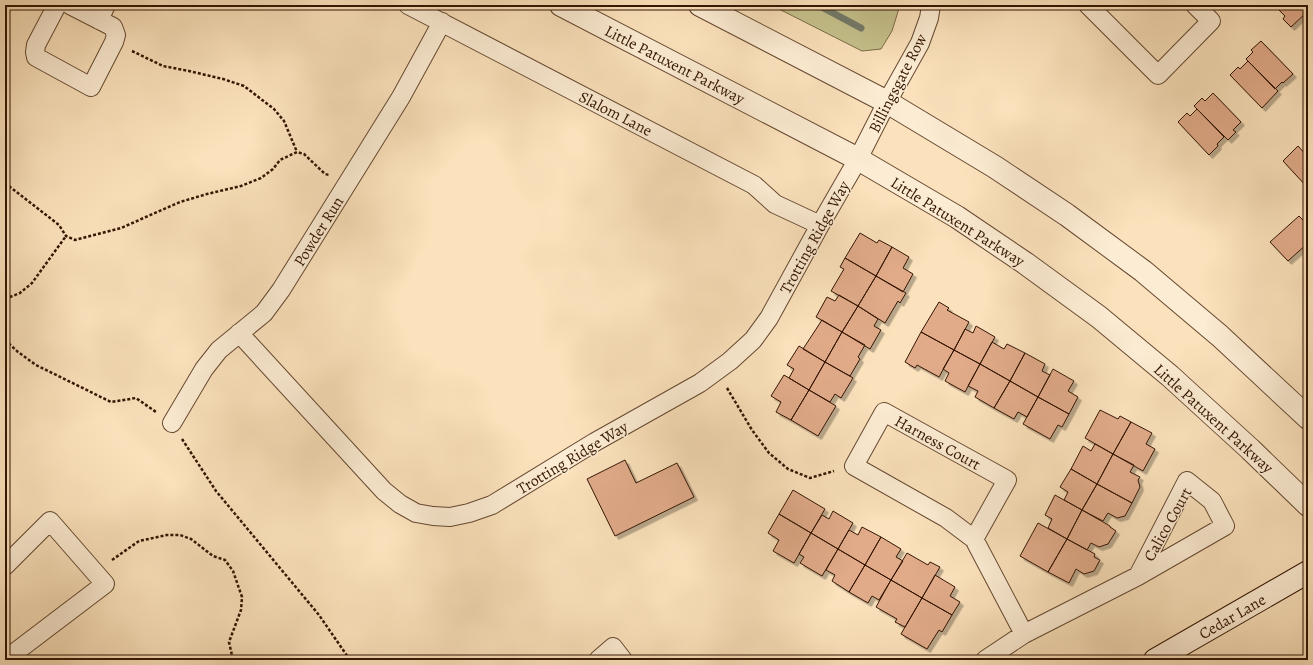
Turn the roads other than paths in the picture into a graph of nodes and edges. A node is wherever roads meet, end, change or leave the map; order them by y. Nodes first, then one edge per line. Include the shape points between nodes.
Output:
1 (57, 5) edge
2 (70, 5) edge
3 (408, 5) edge
4 (561, 5) edge
5 (700, 5) edge
6 (931, 5) edge
7 (1088, 5) edge
8 (1195, 5) edge
9 (103, 13) edge
10 (442, 22) junction
11 (887, 102) junction
12 (858, 159) junction
13 (820, 225) junction
14 (239, 333) junction
15 (1308, 418) edge
16 (172, 423) road end
17 (1308, 505) edge
18 (974, 538) junction
19 (5, 566) edge
20 (1308, 572) edge
21 (1138, 576) junction
22 (1024, 634) junction
23 (5, 660) edge
24 (598, 660) edge
25 (623, 660) edge
26 (985, 660) edge
27 (1156, 660) edge

1 - 9 street via 36,46 36,57 91,87 116,35
2 - 9 street
3 - 10 street, Slalom Lane
4 - 12 street, Little Patuxent Parkway
5 - 11 street
6 - 11 street, Billingsgate Row via 920,43
7 - 8 street via 1158,75 1211,21
10 - 13 street, Slalom Lane via 754,185 775,204
10 - 14 street, Powder Run via 401,97 277,296 264,313
11 - 12 street, Billingsgate Row
11 - 15 street via 995,167 1067,215 1143,271 1220,336
12 - 13 street, Trotting Ridge Way
12 - 17 street, Little Patuxent Parkway via 957,217 1099,316 1170,376
13 - 14 street, Trotting Ridge Way via 769,318 753,340 730,361 700,383 595,442 492,505 450,517 416,513 384,491
14 - 16 street, Powder Run via 219,350 204,369
18 - 18 street, Harness Court via 1007,480 884,412 854,466 946,518
18 - 22 street
19 - 23 street via 50,521 105,584
20 - 27 street, Cedar Lane
21 - 21 street, Calico Court via 1225,526 1212,501 1188,481
21 - 22 street, Calico Court
22 - 26 street, Calico Court
24 - 25 street via 613,647

